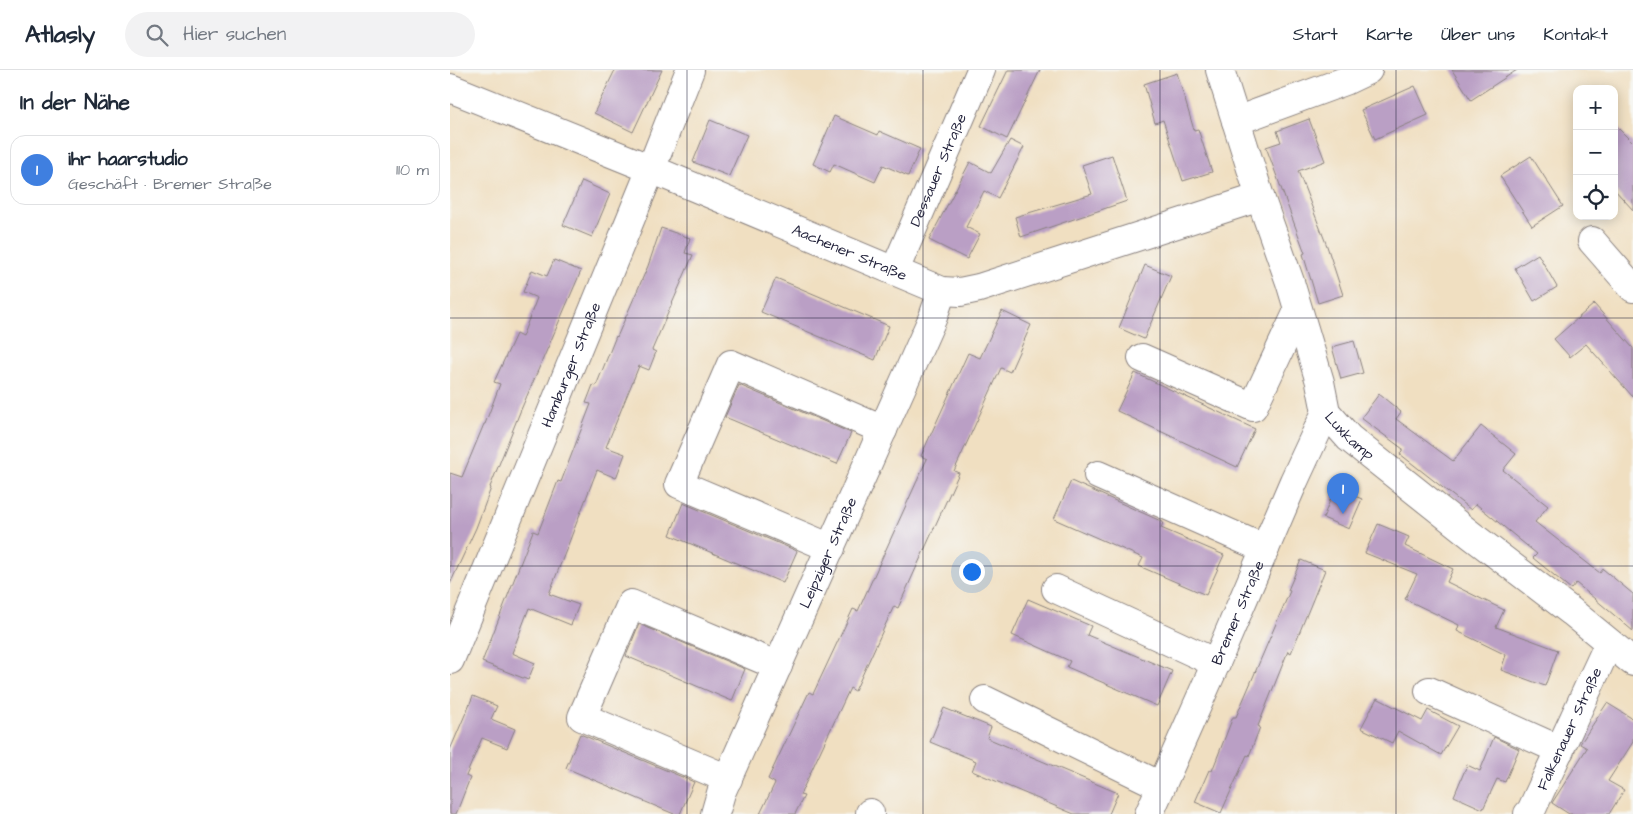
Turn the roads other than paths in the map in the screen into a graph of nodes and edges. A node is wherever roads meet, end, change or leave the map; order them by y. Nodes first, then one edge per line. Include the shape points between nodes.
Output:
1 (690, 70) edge
2 (981, 70) edge
3 (1220, 70) edge
4 (1368, 70) edge
5 (450, 88) edge
6 (1236, 121) junction
7 (651, 169) junction
8 (1260, 197) junction
9 (1592, 241) dead end
10 (895, 270) junction
11 (1633, 288) edge
12 (942, 291) junction
13 (1298, 311) junction
14 (1142, 358) dead end
15 (1326, 412) junction
16 (883, 430) junction
17 (1098, 475) dead end
18 (831, 548) junction
19 (1265, 548) junction
20 (1056, 589) dead end
21 (1609, 643) junction
22 (450, 660) edge
23 (1633, 662) edge
24 (1216, 663) junction
25 (778, 666) junction
26 (1429, 691) dead end
27 (985, 700) dead end
28 (1560, 750) junction
29 (1161, 786) junction
30 (719, 800) edge
31 (1149, 814) edge
32 (1528, 814) edge

1 - 7 street, Hamburger Straße
2 - 10 street, Dessauer Straße
3 - 6 street, Luxkamp
4 - 6 street
5 - 7 street, Aachener Straße
6 - 8 street, Luxkamp
7 - 10 street, Aachener Straße
7 - 22 street, Hamburger Straße
8 - 12 street, Aachener Straße via 979,288
8 - 13 street, Luxkamp
9 - 11 street
10 - 12 street, Aachener Straße
12 - 16 street, Leipziger Straße
13 - 14 street via 1253,407
13 - 15 street, Luxkamp
15 - 19 street, Bremer Straße
15 - 21 street, Luxkamp via 1349,438
16 - 18 street, Leipziger Straße
16 - 18 street via 732,364 679,484
17 - 19 street
18 - 25 street, Leipziger Straße
19 - 24 street, Bremer Straße
20 - 24 street
21 - 23 street, Luxkamp
21 - 28 street, Falkenauer Straße
24 - 29 street, Bremer Straße
25 - 30 street, Leipziger Straße
25 - 30 street via 631,604 582,717
26 - 28 street
27 - 29 street
28 - 32 street, Falkenauer Straße
29 - 31 street, Bremer Straße

